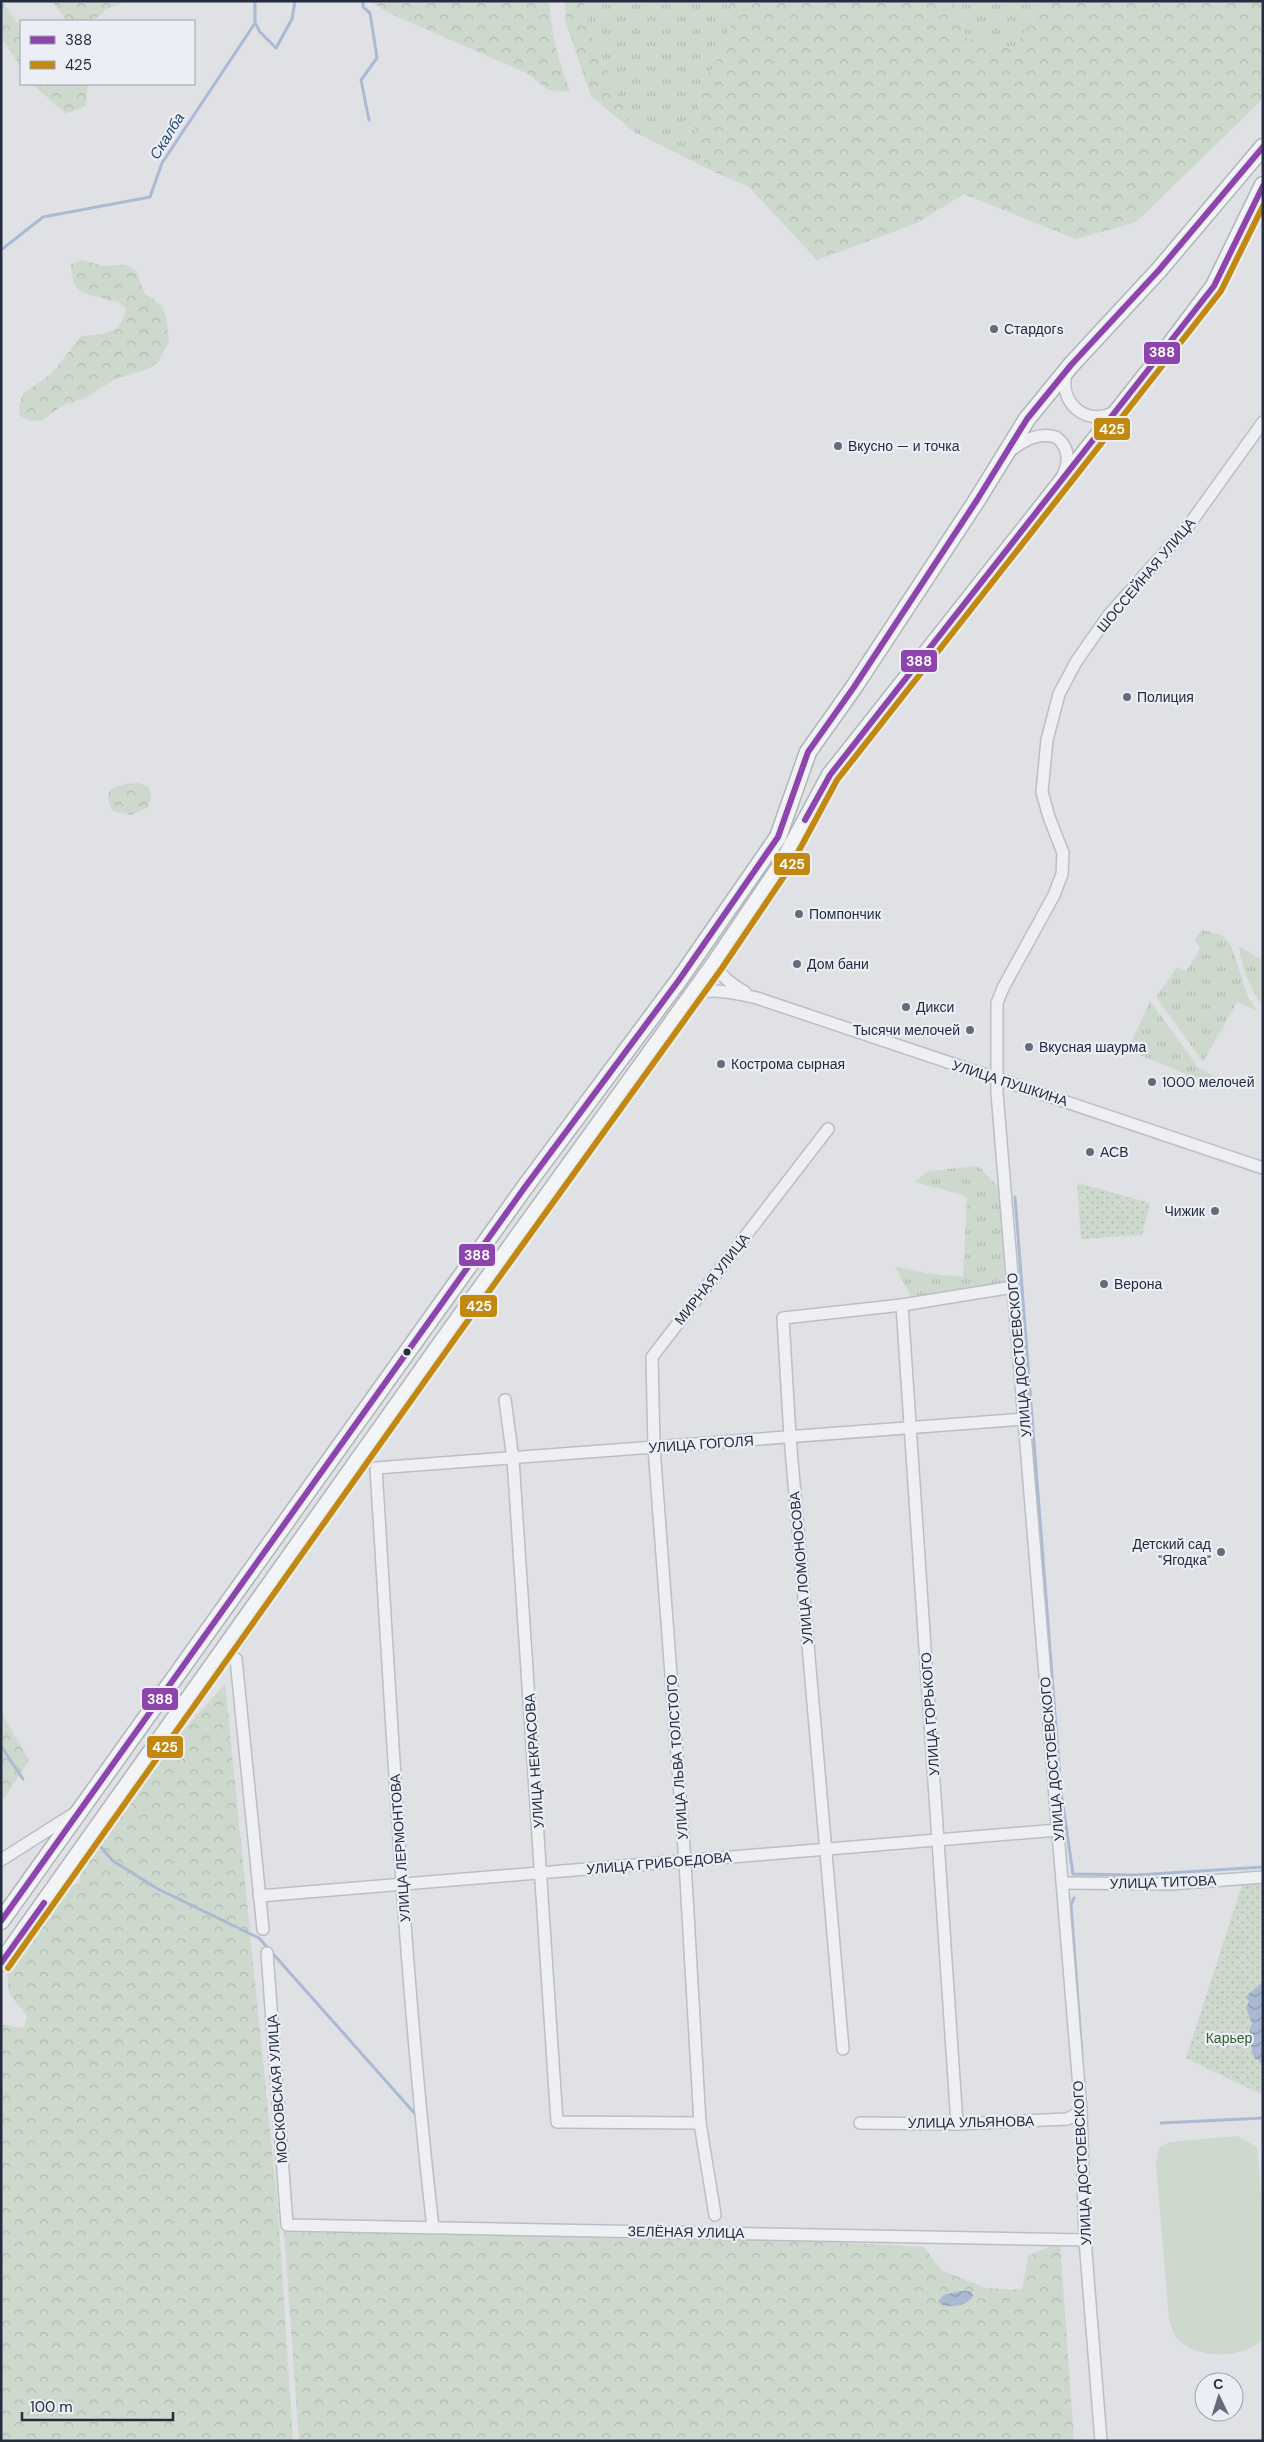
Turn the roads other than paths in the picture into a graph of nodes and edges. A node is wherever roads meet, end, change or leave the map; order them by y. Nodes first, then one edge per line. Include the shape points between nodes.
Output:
1 (1263, 147) edge
2 (1263, 185) edge
3 (1071, 365) junction
4 (1123, 405) junction
5 (1263, 422) edge
6 (1005, 455) junction
7 (1057, 488) junction
8 (714, 962) junction
9 (691, 995) junction
10 (757, 998) junction
11 (997, 1078) junction
12 (828, 1129) dead end
13 (1263, 1168) edge
14 (1013, 1286) junction
15 (902, 1305) junction
16 (505, 1400) dead end
17 (1025, 1419) junction
18 (910, 1429) junction
19 (790, 1438) junction
20 (654, 1448) junction
21 (513, 1459) junction
22 (376, 1468) joint
23 (236, 1659) dead end
24 (80, 1809) junction
25 (1058, 1830) junction
26 (939, 1840) junction
27 (825, 1848) junction
28 (1, 1860) edge
29 (685, 1862) junction
30 (541, 1872) junction
31 (1263, 1877) edge
32 (1063, 1883) junction
33 (402, 1885) junction
34 (259, 1896) junction
35 (1, 1922) edge
36 (263, 1929) dead end
37 (267, 1953) dead end
38 (1, 1963) edge
39 (843, 2048) dead end
40 (1081, 2112) junction
41 (700, 2123) junction
42 (860, 2123) dead end
43 (957, 2124) junction
44 (715, 2215) dead end
45 (288, 2225) joint
46 (433, 2228) junction
47 (1085, 2240) junction
48 (1101, 2441) edge

1 - 3 highway via 1159,270
2 - 4 highway via 1214,286
3 - 4 street via 1065,378 1065,393 1077,411 1098,418 1112,414
3 - 6 highway via 1027,418
4 - 7 highway
5 - 11 street, ШОССЕЙНАЯ УЛИЦА via 1189,525 1108,616 1076,662 1059,694 1047,740 1042,792 1062,853 1062,874 997,1003
6 - 7 street via 1032,438 1041,435 1056,437 1066,448 1068,457
6 - 24 highway via 808,752 773,845
7 - 8 highway via 830,775 782,864
8 - 9 highway
8 - 10 street via 720,974 732,985
9 - 10 street via 701,991 728,991
9 - 38 highway
10 - 11 street, УЛИЦА ПУШКИНА
11 - 13 street, УЛИЦА ПУШКИНА
11 - 14 street, УЛИЦА ДОСТОЕВСКОГО
12 - 20 street, МИРНАЯ УЛИЦА via 652,1357
14 - 15 street, УЛИЦА ЛОМОНОСОВА
14 - 17 street, УЛИЦА ДОСТОЕВСКОГО
15 - 18 street, УЛИЦА ГОРЬКОГО
15 - 19 street, УЛИЦА ЛОМОНОСОВА via 783,1318
16 - 21 street, УЛИЦА НЕКРАСОВА
17 - 18 street, УЛИЦА ГОГОЛЯ
17 - 25 street, УЛИЦА ДОСТОЕВСКОГО
18 - 19 street, УЛИЦА ГОГОЛЯ
18 - 26 street, УЛИЦА ГОРЬКОГО
19 - 20 street, УЛИЦА ГОГОЛЯ
19 - 27 street, УЛИЦА ЛОМОНОСОВА
20 - 21 street, УЛИЦА ГОГОЛЯ
20 - 29 street, УЛИЦА ЛЬВА ТОЛСТОГО
21 - 22 street, УЛИЦА ГОГОЛЯ
21 - 30 street, УЛИЦА НЕКРАСОВА
22 - 33 street, УЛИЦА ЛЕРМОНТОВА
23 - 34 street
24 - 28 street
24 - 35 highway
25 - 26 street, УЛИЦА ГРИБОЕДОВА
25 - 32 street, УЛИЦА ДОСТОЕВСКОГО
26 - 27 street, УЛИЦА ГРИБОЕДОВА
26 - 43 street, УЛИЦА ГОРЬКОГО
27 - 29 street, УЛИЦА ГРИБОЕДОВА
27 - 39 street, УЛИЦА ЛОМОНОСОВА
29 - 30 street, УЛИЦА ГРИБОЕДОВА
29 - 41 street, УЛИЦА ЛЬВА ТОЛСТОГО
30 - 33 street, УЛИЦА ГРИБОЕДОВА
30 - 41 street, УЛИЦА НЕКРАСОВА via 557,2122
31 - 32 street, УЛИЦА ТИТОВА via 1170,1884
32 - 40 street, УЛИЦА ДОСТОЕВСКОГО
33 - 34 street, УЛИЦА ГРИБОЕДОВА
33 - 46 street, УЛИЦА ЛЕРМОНТОВА via 420,2116
34 - 36 street
37 - 45 street, МОСКОВСКАЯ УЛИЦА
40 - 43 street, УЛИЦА УЛЬЯНОВА via 1067,2119
40 - 47 street, УЛИЦА ДОСТОЕВСКОГО
41 - 44 street, УЛИЦА ЛЬВА ТОЛСТОГО
42 - 43 street, УЛИЦА УЛЬЯНОВА
45 - 46 street, ЗЕЛЁНАЯ УЛИЦА
46 - 47 street, ЗЕЛЁНАЯ УЛИЦА
47 - 48 street, УЛИЦА ДОСТОЕВСКОГО

